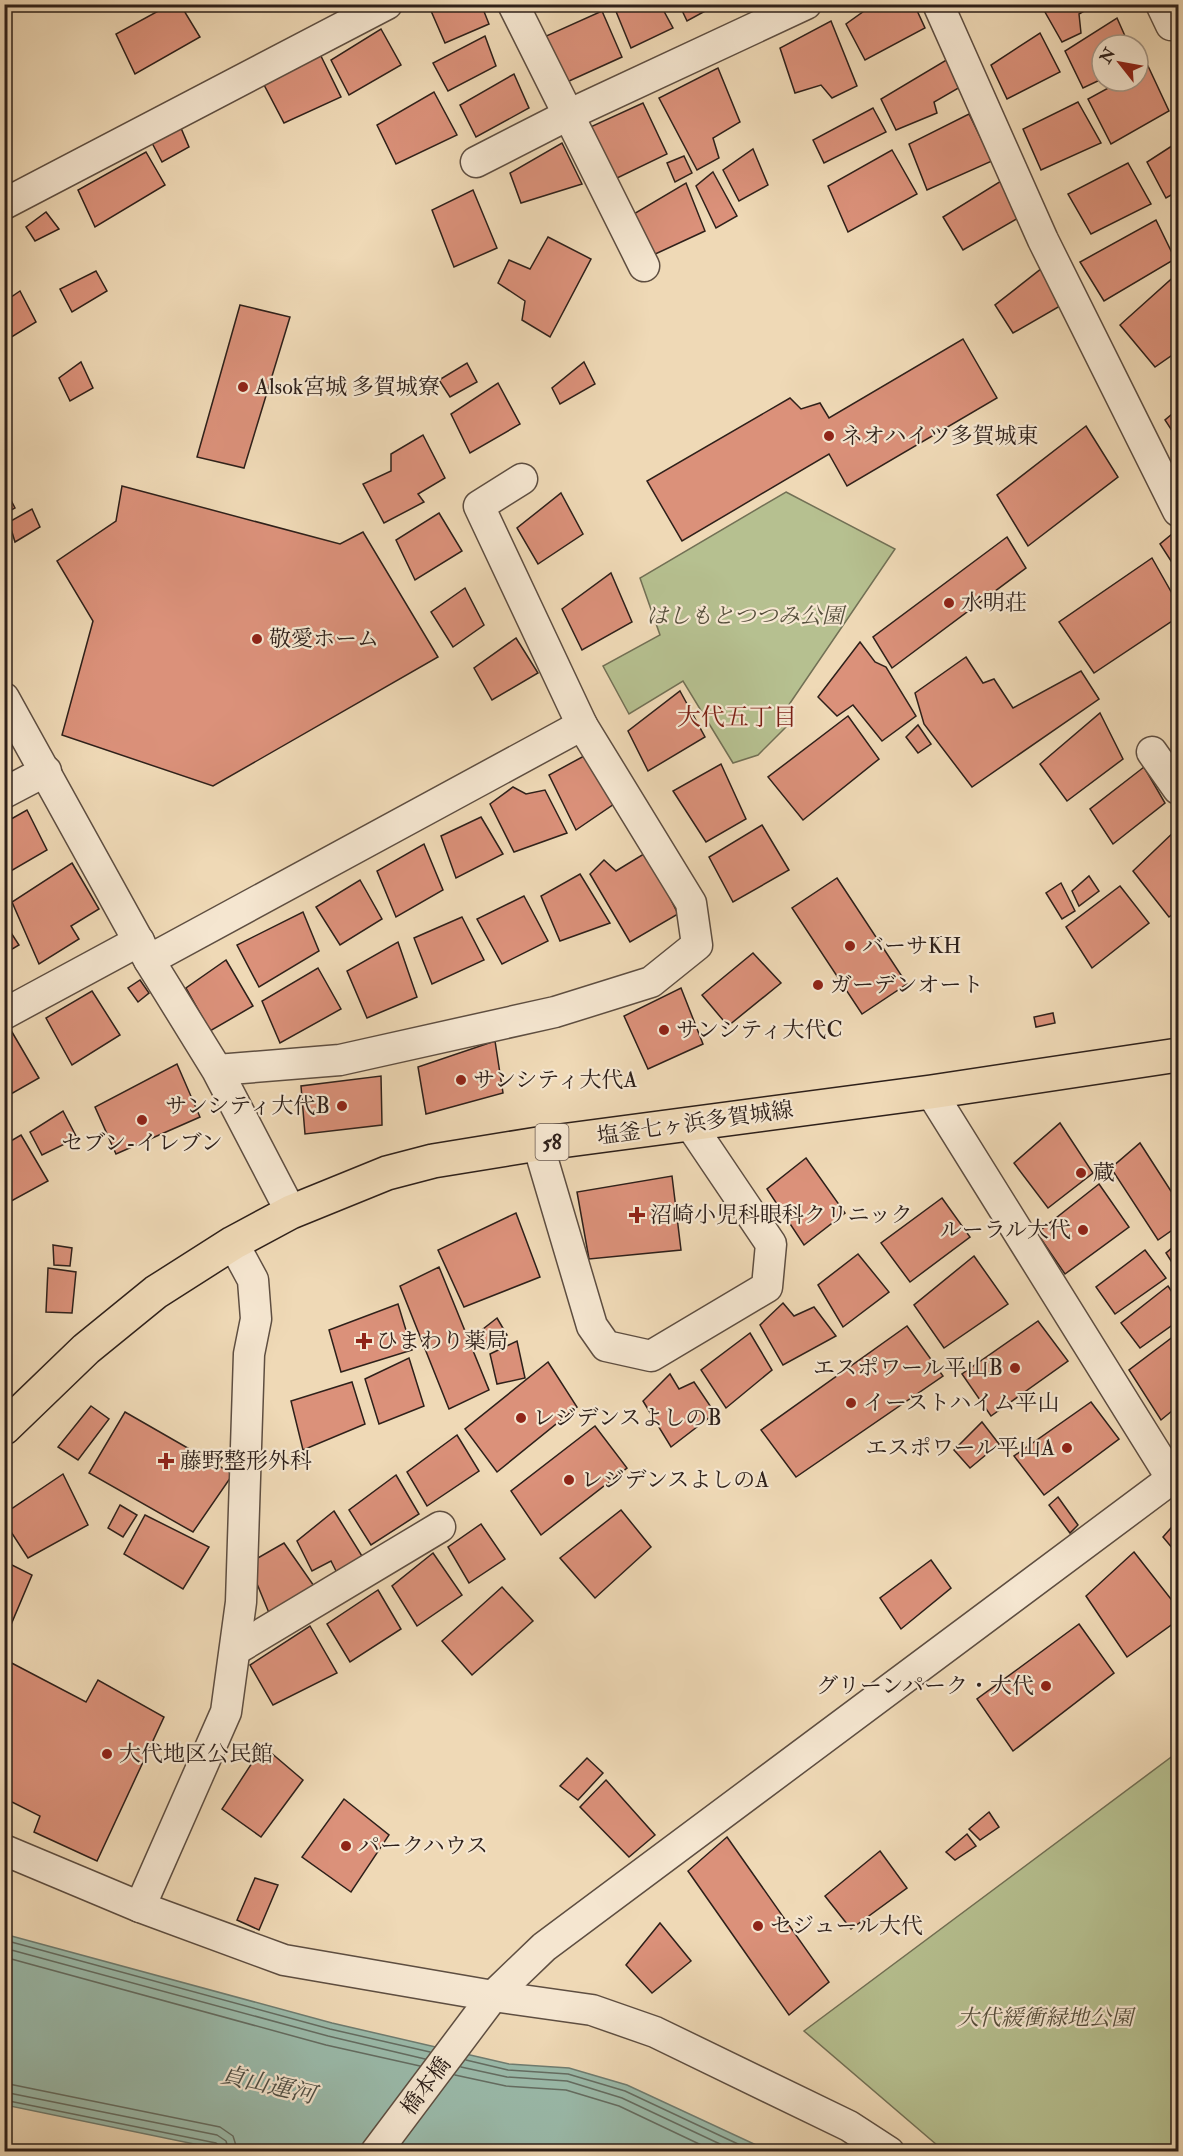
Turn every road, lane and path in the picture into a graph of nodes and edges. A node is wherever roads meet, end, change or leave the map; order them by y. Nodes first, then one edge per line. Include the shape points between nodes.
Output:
1 (387, 4) edge
2 (513, 4) edge
3 (806, 4) edge
4 (938, 4) edge
5 (568, 115) junction
6 (476, 162) dead end
7 (4, 204) edge
8 (644, 266) dead end
9 (522, 479) dead end
10 (1178, 509) edge
11 (4, 698) edge
12 (582, 725) junction
13 (1152, 752) dead end
14 (46, 771) junction
15 (1179, 789) edge
16 (4, 794) edge
17 (144, 951) junction
18 (4, 1014) edge
19 (1179, 1055) edge
20 (218, 1071) junction
21 (931, 1092) junction
22 (690, 1124) junction
23 (538, 1144) junction
24 (291, 1212) junction
25 (233, 1243) junction
26 (4, 1428) edge
27 (1175, 1476) edge
28 (440, 1527) dead end
29 (235, 1650) junction
30 (4, 1850) edge
31 (140, 1907) junction
32 (493, 1996) junction
33 (376, 2151) edge
34 (889, 2151) edge

1 - 7 street
2 - 5 street
3 - 5 street
4 - 10 street via 1043,240
5 - 6 street
5 - 8 street
9 - 12 street via 479,507
11 - 14 street
12 - 17 street
12 - 20 street via 691,903 698,945 651,982 555,1012 340,1060
13 - 15 street
14 - 16 street
14 - 17 street
17 - 18 street
17 - 20 street
19 - 21 main road, 塩釜七ヶ浜多賀城線 / 58
20 - 24 street
21 - 22 main road, 塩釜七ヶ浜多賀城線 / 58
21 - 27 street
22 - 23 main road, 塩釜七ヶ浜多賀城線 / 58
22 - 23 street via 771,1244 767,1287 651,1356 606,1346 592,1326
23 - 24 main road, 塩釜七ヶ浜多賀城線 / 58 via 433,1161 387,1173
24 - 25 main road, 塩釜七ヶ浜多賀城線 / 58
25 - 26 main road, 塩釜七ヶ浜多賀城線 / 58 via 156,1292 86,1349
25 - 29 street via 253,1280 256,1319 249,1354 241,1602
27 - 32 street, 橋本橋 via 544,1947
28 - 29 street
29 - 31 street via 226,1712
30 - 31 street
31 - 32 street via 284,1960
32 - 33 street, 橋本橋
32 - 34 street via 592,2010 654,2032 849,2126

